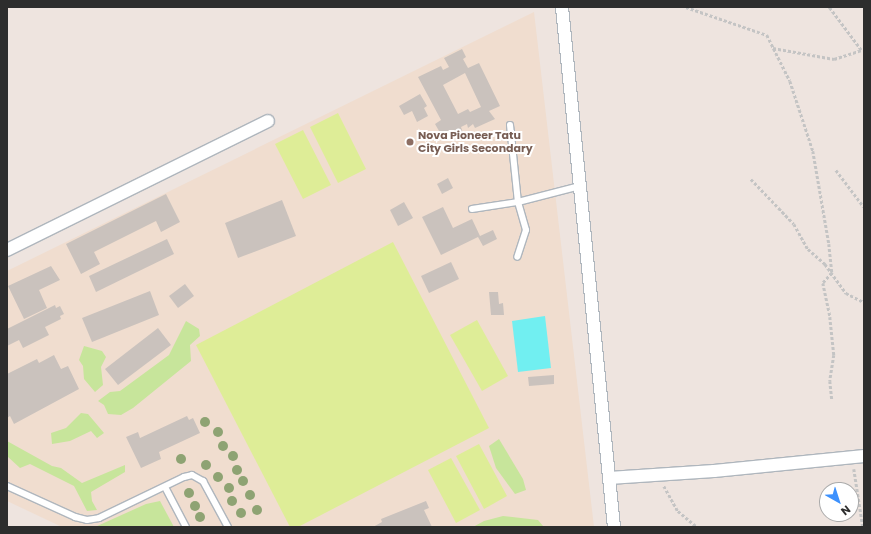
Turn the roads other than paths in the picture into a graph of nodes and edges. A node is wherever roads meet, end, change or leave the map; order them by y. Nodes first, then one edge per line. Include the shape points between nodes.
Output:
1 (562, 7) edge
2 (268, 121) dead end
3 (510, 125) dead end
4 (580, 186) junction
5 (518, 202) junction
6 (472, 209) dead end
7 (7, 250) edge
8 (517, 257) dead end
9 (858, 456) edge
10 (609, 478) junction
11 (7, 486) edge
12 (164, 487) junction
13 (186, 527) edge
14 (228, 527) edge
15 (614, 527) edge

1 - 4 street
2 - 7 street
3 - 5 lane
4 - 5 lane
4 - 10 street
5 - 6 lane
5 - 8 lane via 526,230
9 - 10 street
10 - 15 street
11 - 12 lane via 86,520 99,518
12 - 13 lane
12 - 14 lane via 184,477 199,477

